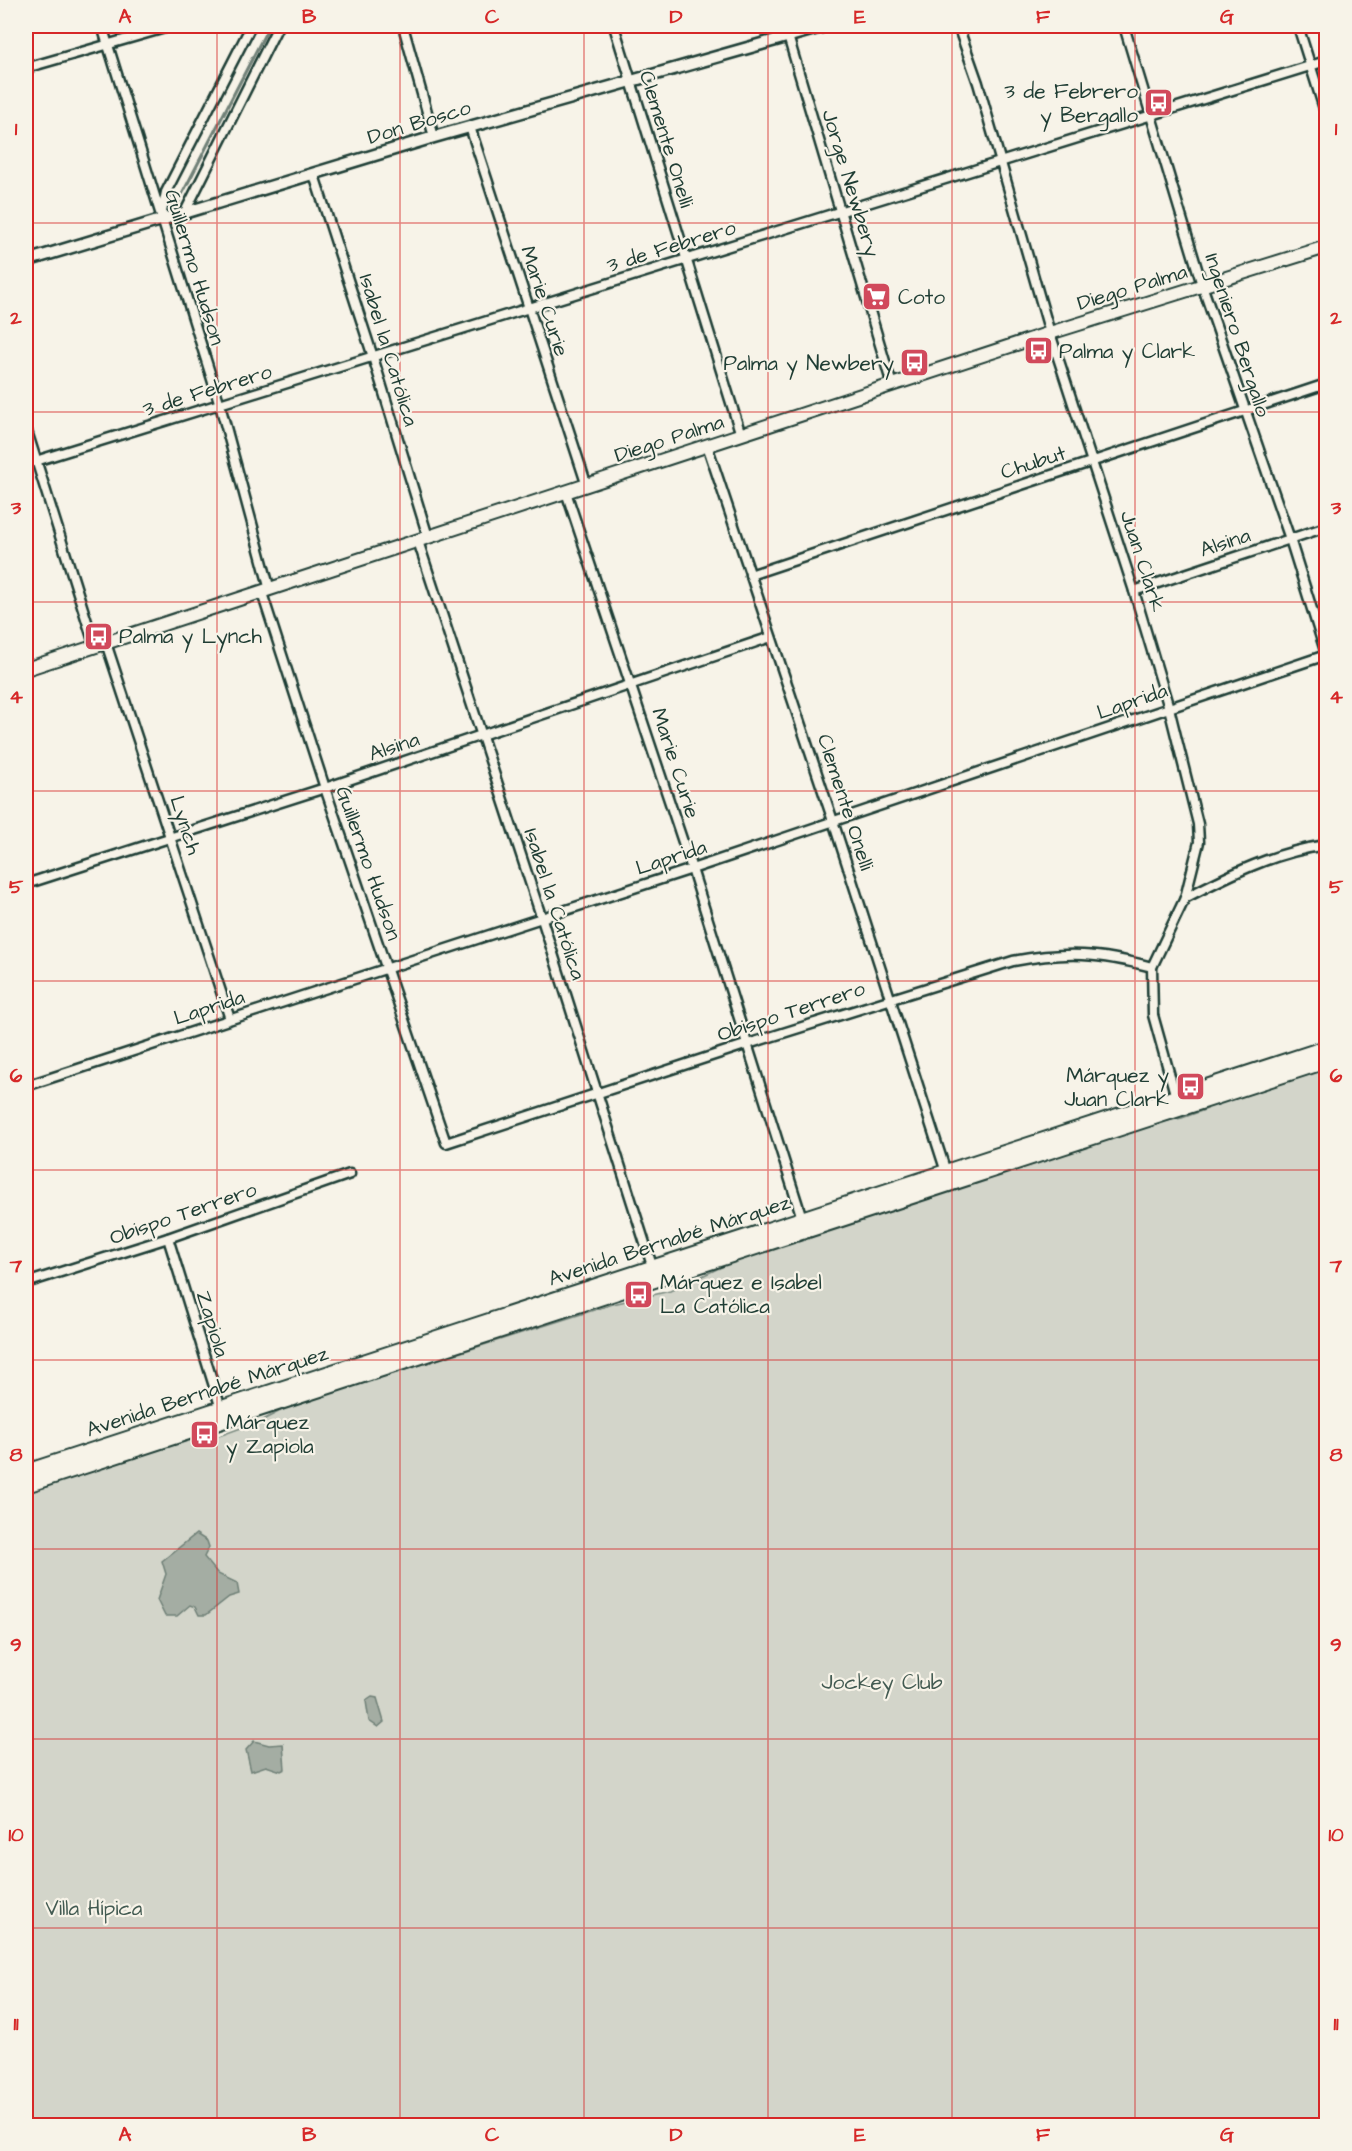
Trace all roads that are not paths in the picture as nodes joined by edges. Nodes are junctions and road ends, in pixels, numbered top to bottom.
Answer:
1 (102, 26) edge
2 (172, 26) edge
3 (252, 26) edge
4 (278, 26) edge
5 (403, 26) edge
6 (614, 26) edge
7 (825, 26) edge
8 (958, 26) edge
9 (1124, 26) edge
10 (1298, 26) edge
11 (786, 31) edge
12 (108, 45) junction
13 (1326, 61) edge
14 (1312, 66) junction
15 (26, 68) edge
16 (630, 81) junction
17 (1326, 115) edge
18 (1150, 116) junction
19 (470, 127) junction
20 (434, 137) junction
21 (1000, 162) junction
22 (314, 175) junction
23 (185, 212) junction
24 (841, 212) junction
25 (161, 218) junction
26 (1326, 247) edge
27 (686, 260) junction
28 (26, 261) edge
29 (1202, 285) junction
30 (529, 309) junction
31 (1050, 333) junction
32 (374, 357) junction
33 (1326, 384) edge
34 (892, 385) junction
35 (219, 405) junction
36 (1244, 411) junction
37 (26, 428) edge
38 (741, 435) junction
39 (707, 445) junction
40 (37, 461) junction
41 (1092, 461) junction
42 (26, 464) edge
43 (587, 486) junction
44 (566, 492) junction
45 (1326, 527) edge
46 (423, 539) junction
47 (1290, 539) junction
48 (750, 574) junction
49 (266, 591) junction
50 (1134, 591) junction
51 (771, 637) junction
52 (100, 645) junction
53 (1326, 655) edge
54 (26, 669) edge
55 (631, 686) junction
56 (1168, 708) junction
57 (482, 736) junction
58 (325, 788) junction
59 (833, 821) junction
60 (170, 836) junction
61 (1326, 845) edge
62 (692, 869) junction
63 (26, 884) edge
64 (1185, 898) junction
65 (542, 919) junction
66 (1152, 967) junction
67 (386, 969) junction
68 (891, 998) junction
69 (230, 1019) junction
70 (748, 1044) junction
71 (1326, 1048) edge
72 (1326, 1061) edge
73 (26, 1086) edge
74 (595, 1093) junction
75 (1178, 1103) junction
76 (446, 1143) joint
77 (946, 1172) junction
78 (350, 1174) dead end
79 (802, 1218) junction
80 (168, 1238) junction
81 (654, 1273) junction
82 (26, 1282) edge
83 (223, 1414) junction
84 (26, 1472) edge
85 (26, 1485) edge

1 - 12 street, Guillermo Hudson
2 - 12 street
3 - 25 street
4 - 23 street
5 - 20 street
6 - 16 street, Clemente Onelli
7 - 11 street, Don Bosco
8 - 21 street, Juan Clark
9 - 18 street, Ingeniero Bergallo
10 - 14 street
11 - 16 street, Don Bosco
11 - 24 street, Jorge Newbery
12 - 15 street
12 - 25 street, Guillermo Hudson
13 - 14 street, 3 de Febrero
14 - 17 street
14 - 18 street, 3 de Febrero
16 - 19 street, Don Bosco
16 - 27 street, Clemente Onelli
18 - 21 street, 3 de Febrero
18 - 29 street, Ingeniero Bergallo
19 - 20 street, Don Bosco
19 - 30 street, Marie Curie
20 - 22 street, Don Bosco
21 - 24 street, 3 de Febrero
21 - 31 street, Juan Clark
22 - 23 street, Don Bosco
22 - 32 street, Isabel la Católica
23 - 25 street, Don Bosco
24 - 27 street, 3 de Febrero
24 - 34 street, Jorge Newbery
25 - 28 street, Don Bosco
25 - 35 street, Guillermo Hudson
26 - 29 main road, Diego Palma
27 - 30 street, 3 de Febrero
27 - 38 street, Clemente Onelli
29 - 31 main road, Diego Palma
29 - 36 street, Ingeniero Bergallo
30 - 32 street, 3 de Febrero
30 - 43 street, Marie Curie
31 - 34 main road, Diego Palma
31 - 41 street, Juan Clark
32 - 35 street, 3 de Febrero
32 - 46 street, Isabel la Católica
33 - 36 street, Chubut
34 - 38 main road, Diego Palma
35 - 40 street, 3 de Febrero
35 - 49 street, Guillermo Hudson
36 - 41 street, Chubut
36 - 47 street, Ingeniero Bergallo
37 - 40 street, Lynch
38 - 39 main road, Diego Palma
39 - 43 main road, Diego Palma
39 - 48 street, Clemente Onelli
40 - 42 street, 3 de Febrero
40 - 52 street, Lynch
41 - 48 street, Chubut
41 - 50 street, Juan Clark
43 - 44 main road, Diego Palma
44 - 46 main road, Diego Palma
44 - 55 street, Marie Curie
45 - 47 street, Alsina
46 - 49 main road, Diego Palma
46 - 57 street, Isabel la Católica
47 - 50 street, Alsina
47 - 53 street, Ingeniero Bergallo
48 - 51 street, Clemente Onelli
49 - 52 main road, Diego Palma
49 - 58 street, Guillermo Hudson
50 - 56 street, Juan Clark
51 - 55 street, Alsina
51 - 59 street, Clemente Onelli
52 - 54 main road, Diego Palma
52 - 60 street, Lynch
53 - 56 street, Laprida
55 - 57 street, Alsina
55 - 62 street, Marie Curie
56 - 59 street, Laprida
56 - 64 street, Juan Clark
57 - 58 street, Alsina
57 - 65 street, Isabel la Católica
58 - 60 street, Alsina
58 - 67 street, Guillermo Hudson
59 - 62 street, Laprida
59 - 68 street, Clemente Onelli
60 - 63 street, Alsina
60 - 69 street, Lynch
61 - 64 street
62 - 65 street, Laprida
62 - 70 street, Marie Curie
64 - 66 street, Juan Clark
65 - 67 street, Laprida
65 - 74 street, Isabel la Católica
66 - 68 street, Obispo Terrero
66 - 75 street, Juan Clark
67 - 69 street, Laprida
67 - 76 street, Guillermo Hudson
68 - 70 street, Obispo Terrero
68 - 77 street, Clemente Onelli
69 - 73 street, Laprida
70 - 74 street, Obispo Terrero
70 - 79 street, Marie Curie
71 - 75 main road, Avenida Bernabé Márquez
72 - 75 main road, Avenida Bernabé Márquez
74 - 76 street, Obispo Terrero
74 - 81 street, Isabel la Católica
75 - 77 main road, Avenida Bernabé Márquez
75 - 81 main road, Avenida Bernabé Márquez
77 - 79 main road, Avenida Bernabé Márquez
78 - 80 street, Obispo Terrero
79 - 81 main road, Avenida Bernabé Márquez
80 - 82 street, Obispo Terrero
80 - 83 street, Zapiola
81 - 83 main road, Avenida Bernabé Márquez
83 - 84 main road, Avenida Bernabé Márquez
83 - 85 main road, Avenida Bernabé Márquez

